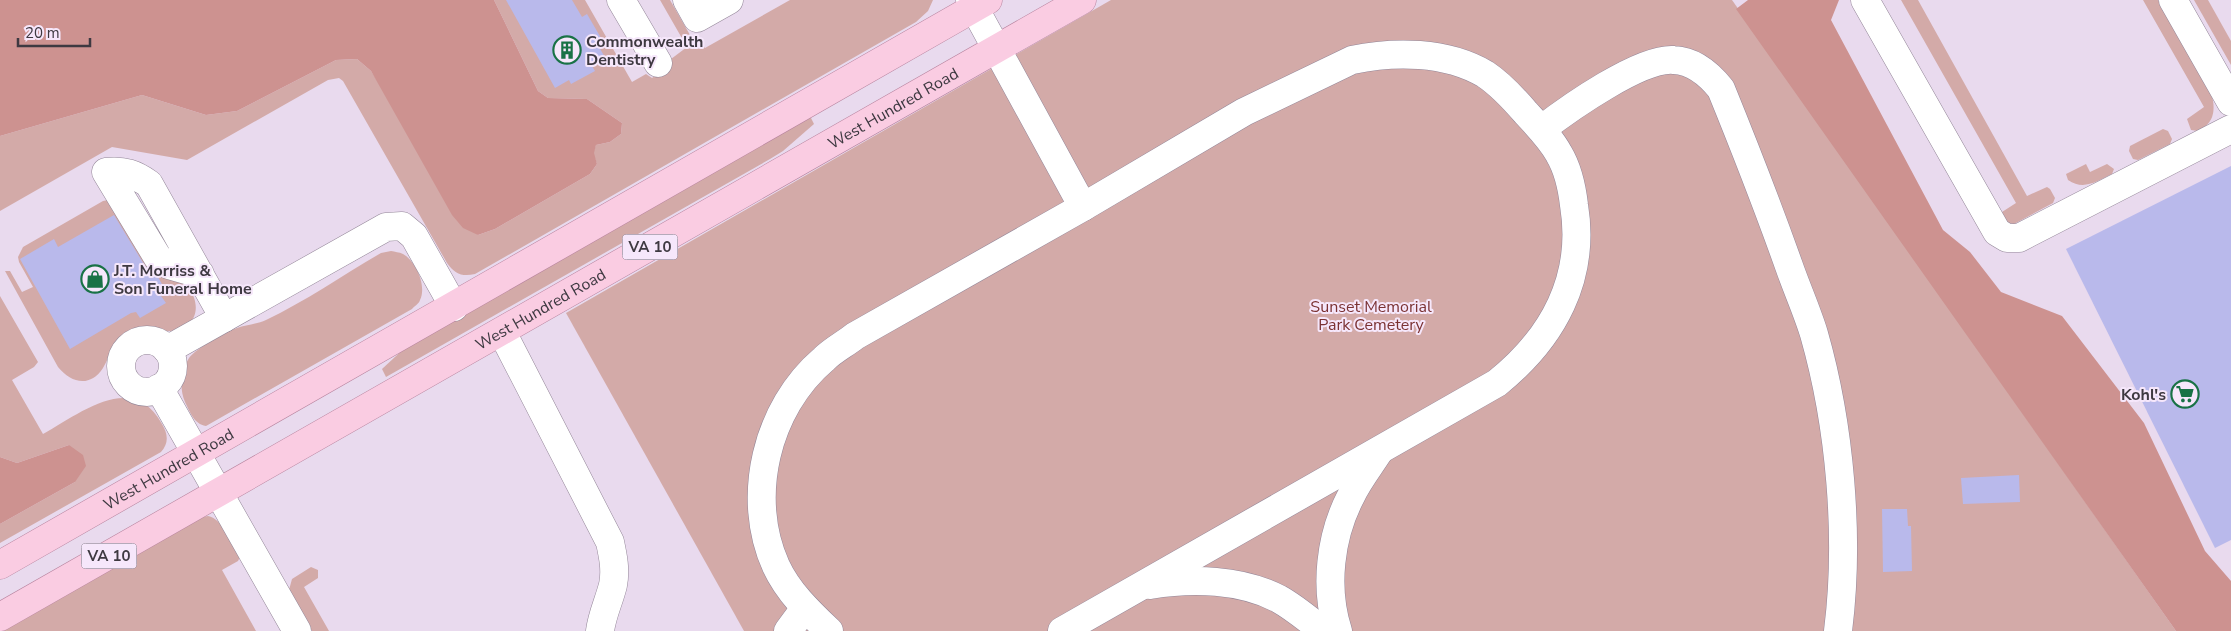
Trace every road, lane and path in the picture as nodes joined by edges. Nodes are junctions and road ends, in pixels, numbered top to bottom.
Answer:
1 (621, 0) edge
2 (687, 0) edge
3 (729, 0) edge
4 (1082, 0) edge
5 (1865, 0) edge
6 (2173, 0) edge
7 (978, 2) edge
8 (998, 48) junction
9 (658, 63) dead end
10 (2231, 102) edge
11 (1542, 129) junction
12 (2231, 130) edge
13 (1083, 207) junction
14 (200, 274) dead end
15 (454, 307) junction
16 (224, 318) junction
17 (502, 332) junction
18 (167, 350) junction
19 (159, 388) junction
20 (1380, 450) junction
21 (195, 453) junction
22 (218, 494) junction
23 (0, 565) edge
24 (1138, 587) junction
25 (805, 608) junction
26 (0, 617) edge
27 (296, 631) edge
28 (600, 631) edge
29 (788, 631) edge
30 (829, 631) edge
31 (1062, 631) edge
32 (1323, 631) edge
33 (1338, 631) edge
34 (1838, 631) edge

1 - 9 lane
2 - 3 lane
4 - 8 main road, West Hundred Road / VA 10
5 - 12 lane
6 - 10 lane
7 - 8 lane
7 - 15 main road, West Hundred Road / VA 10
8 - 13 lane
8 - 17 main road, West Hundred Road / VA 10
11 - 13 lane
11 - 20 lane
11 - 34 lane
13 - 25 lane
14 - 16 lane
15 - 16 lane
15 - 21 main road, West Hundred Road / VA 10
16 - 18 lane
17 - 22 main road, West Hundred Road / VA 10
17 - 28 lane
18 - 19 lane
18 - 19 lane
19 - 21 lane
20 - 24 lane
20 - 33 lane
21 - 22 lane
21 - 23 main road, West Hundred Road / VA 10
22 - 26 main road, West Hundred Road / VA 10
22 - 27 lane
24 - 31 lane
24 - 32 lane
25 - 29 lane
25 - 30 lane

